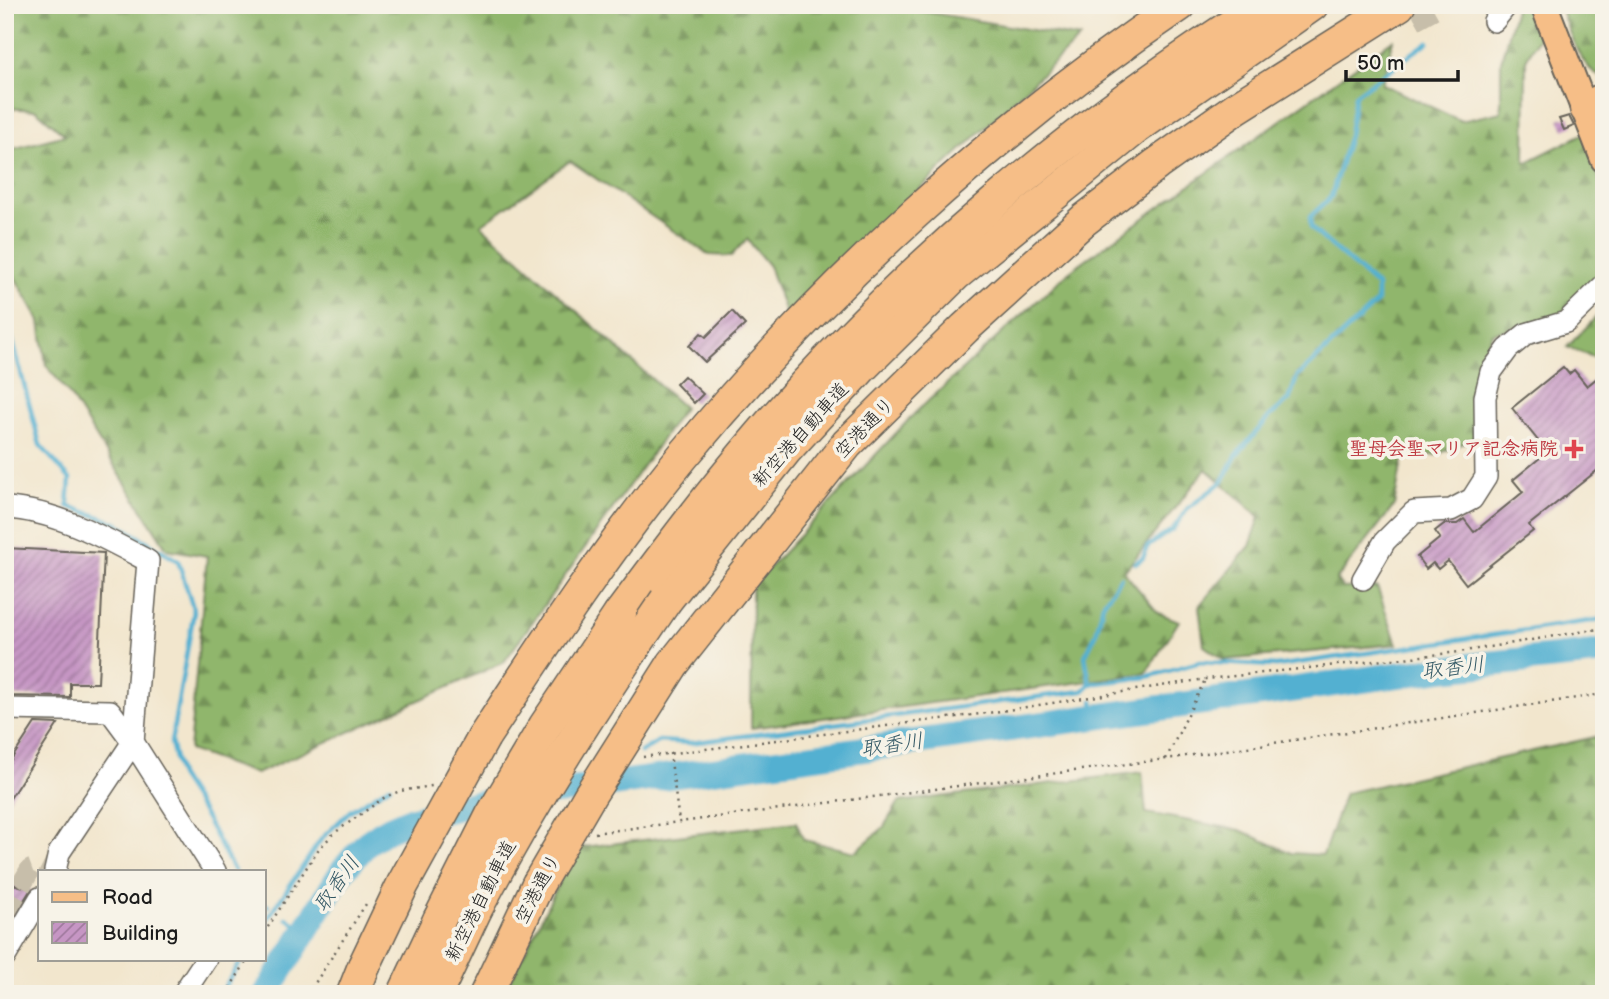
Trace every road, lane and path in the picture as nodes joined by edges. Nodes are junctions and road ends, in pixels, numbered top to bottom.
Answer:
1 (1264, 5) edge
2 (1312, 5) edge
3 (1399, 5) edge
4 (1544, 5) edge
5 (1164, 10) edge
6 (1595, 103) edge
7 (1604, 159) edge
8 (1604, 285) edge
9 (5, 508) edge
10 (1363, 579) dead end
11 (1604, 628) edge
12 (1206, 679) junction
13 (1604, 694) edge
14 (5, 709) edge
15 (133, 743) junction
16 (670, 755) junction
17 (643, 757) dead end
18 (1166, 759) junction
19 (440, 785) dead end
20 (55, 870) edge
21 (214, 870) edge
22 (38, 901) edge
23 (266, 930) edge
24 (5, 957) edge
25 (205, 960) edge
26 (247, 960) edge
27 (359, 980) edge
28 (183, 994) edge
29 (226, 994) edge
30 (404, 994) edge
31 (436, 994) edge
32 (486, 994) edge

1 - 30 highway, 新空港自動車道, bridge
2 - 31 highway, 新空港自動車道, bridge
3 - 32 highway, 空港通り, bridge
4 - 6 main road
5 - 27 highway, bridge
6 - 7 main road
8 - 10 lane
9 - 15 lane
11 - 12 path
12 - 16 path
12 - 18 path
13 - 18 path
14 - 15 lane
15 - 20 lane
15 - 21 lane
16 - 17 path
16 - 18 path
19 - 23 path
22 - 24 lane
25 - 28 lane
26 - 29 path

